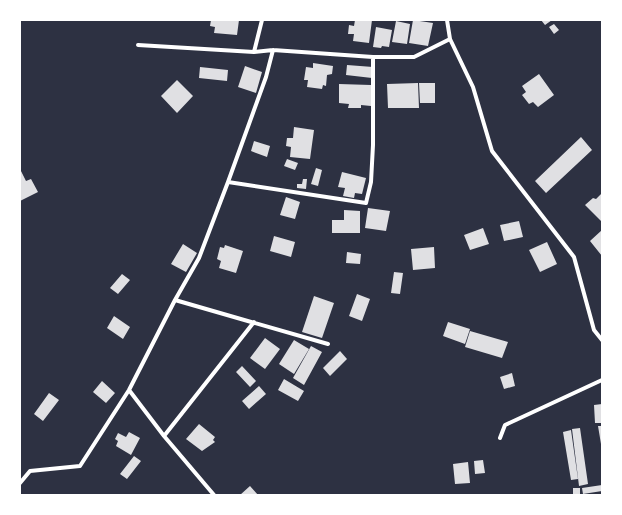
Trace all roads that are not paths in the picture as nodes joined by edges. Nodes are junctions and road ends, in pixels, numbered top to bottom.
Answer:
1 (262, 20) edge
2 (447, 20) edge
3 (450, 39) junction
4 (138, 45) dead end
5 (273, 50) junction
6 (254, 52) junction
7 (374, 57) junction
8 (228, 182) junction
9 (175, 300) junction
10 (254, 322) junction
11 (602, 340) edge
12 (328, 344) dead end
13 (602, 380) edge
14 (129, 390) junction
15 (164, 436) junction
16 (500, 438) dead end
17 (20, 483) edge
18 (214, 495) edge

1 - 6 street
2 - 3 street
3 - 7 street
3 - 11 street
4 - 6 street
5 - 6 street
5 - 7 street
5 - 8 street
7 - 8 street
8 - 9 street
9 - 10 street
9 - 14 street
10 - 12 street
10 - 15 street
13 - 16 street
14 - 15 street
14 - 17 street
15 - 18 street

